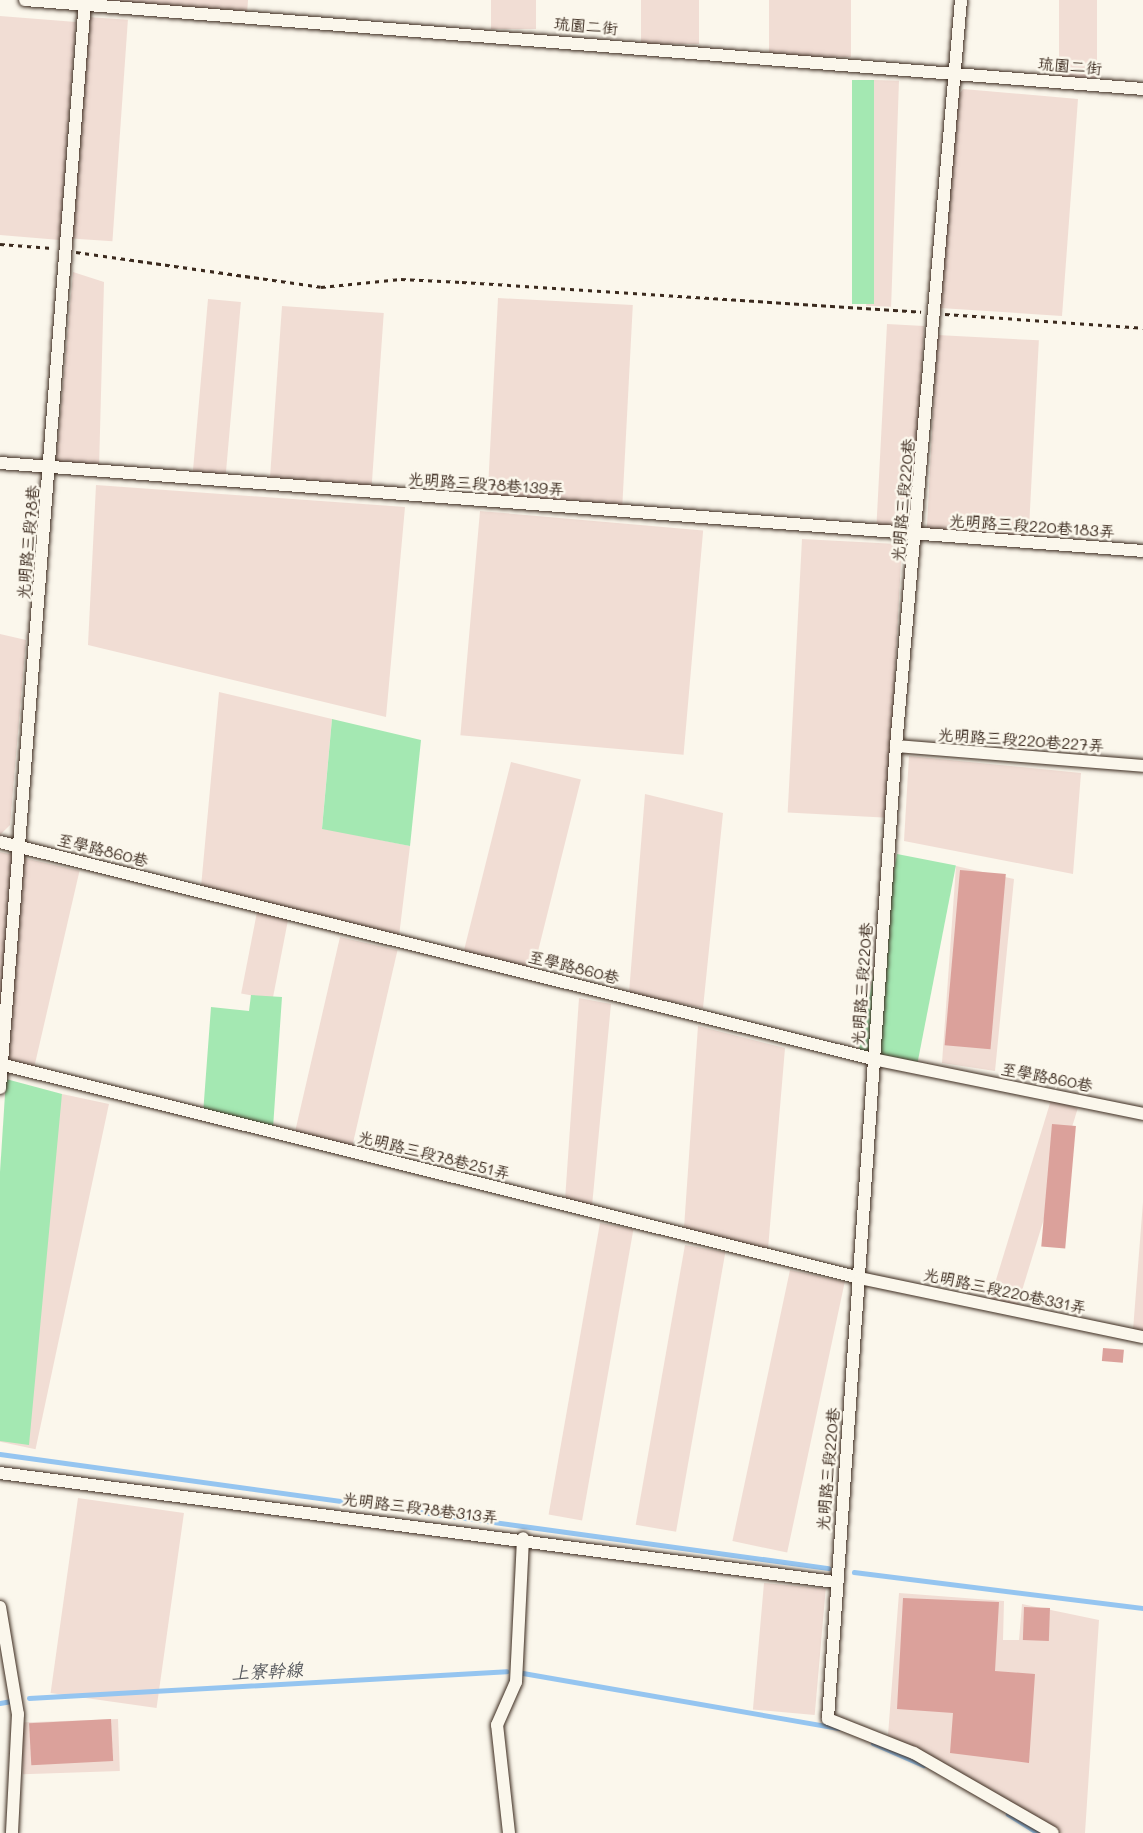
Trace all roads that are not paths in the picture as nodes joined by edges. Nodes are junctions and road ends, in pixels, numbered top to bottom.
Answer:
1 (25, 0) edge
2 (961, 0) edge
3 (85, 2) edge
4 (954, 72) junction
5 (1143, 89) edge
6 (0, 463) edge
7 (52, 468) junction
8 (917, 534) junction
9 (1143, 551) edge
10 (896, 746) junction
11 (1143, 766) edge
12 (0, 842) edge
13 (16, 846) junction
14 (873, 1059) junction
15 (1, 1065) edge
16 (0, 1088) edge
17 (1143, 1114) edge
18 (860, 1278) junction
19 (1143, 1337) edge
20 (0, 1473) edge
21 (523, 1538) junction
22 (835, 1582) junction
23 (0, 1607) edge
24 (12, 1833) edge
25 (509, 1833) edge
26 (1053, 1833) edge

1 - 3 street, 琉園二街
2 - 4 street, 光明路三段220巷
3 - 4 street, 琉園二街
3 - 7 street, 光明路三段78巷
4 - 5 street, 琉園二街
4 - 8 street, 光明路三段220巷
6 - 7 street, 光明路三段78巷139弄
7 - 8 street, 光明路三段78巷139弄
7 - 13 street, 光明路三段78巷
8 - 9 street, 光明路三段220巷183弄
8 - 10 street, 光明路三段220巷
10 - 11 street, 光明路三段220巷227弄
10 - 14 street, 光明路三段220巷
12 - 13 street, 至學路860巷
13 - 14 street, 至學路860巷
13 - 15 street, 光明路三段78巷
14 - 17 street, 至學路860巷
14 - 18 street, 光明路三段220巷
15 - 16 street, 光明路三段78巷
15 - 18 street, 光明路三段78巷251弄
18 - 19 street, 光明路三段220巷331弄
18 - 22 street, 光明路三段220巷
20 - 21 street, 光明路三段78巷313弄
21 - 22 street, 光明路三段78巷313弄
21 - 25 street
22 - 26 street, 光明路三段220巷
23 - 24 street

